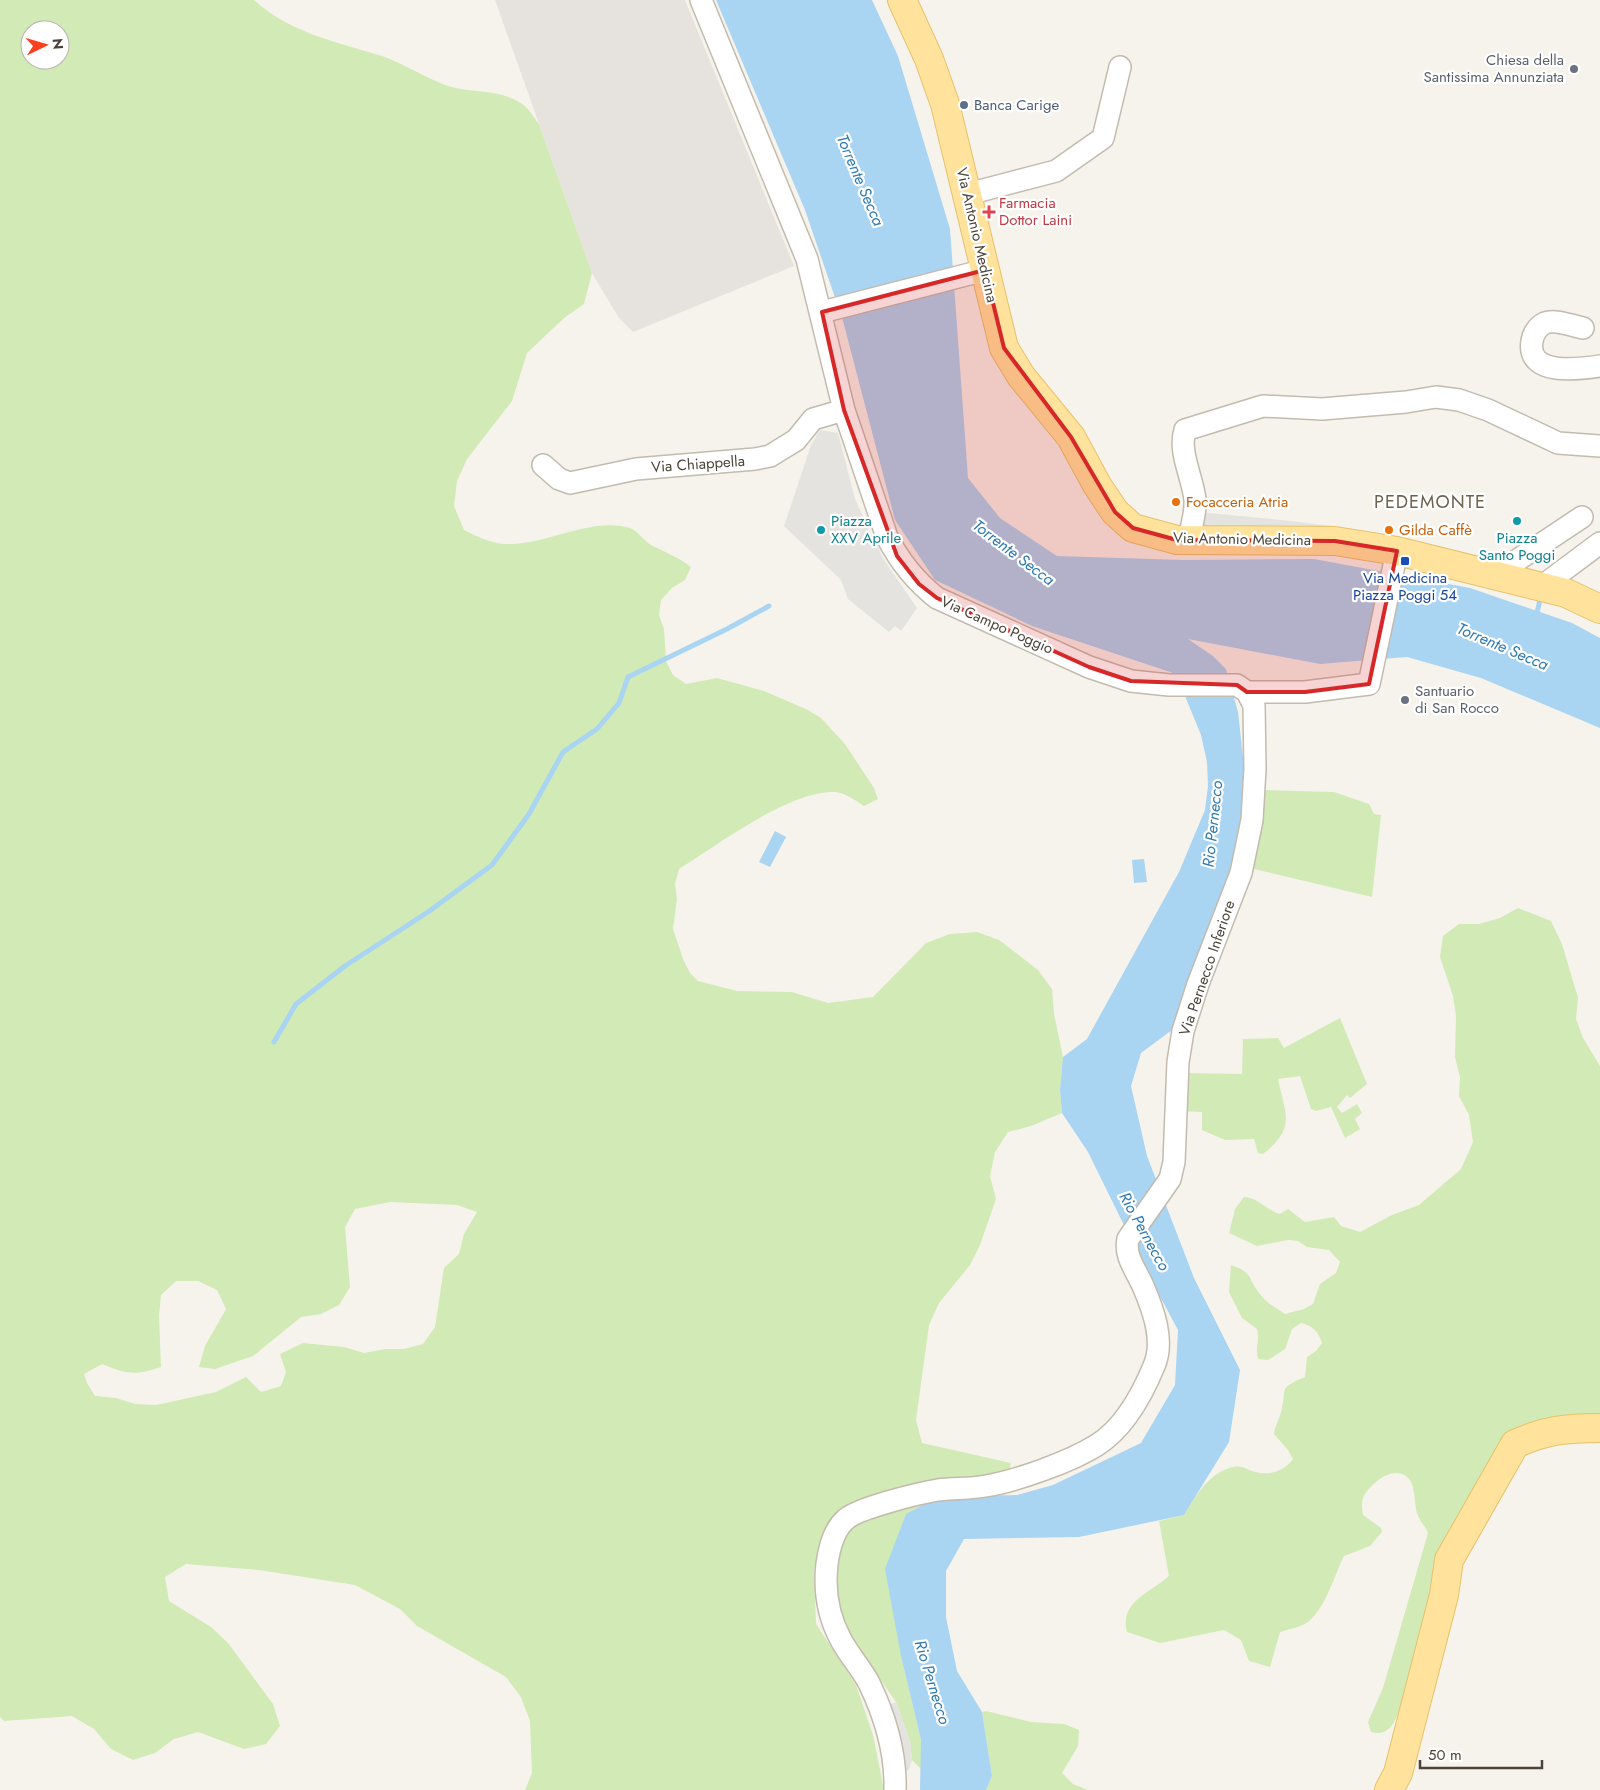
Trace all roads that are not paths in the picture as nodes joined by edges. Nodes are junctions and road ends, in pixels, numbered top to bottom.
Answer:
1 (700, 0) edge
2 (902, 0) edge
3 (1120, 66) dead end
4 (968, 194) junction
5 (975, 272) junction
6 (827, 311) junction
7 (1583, 328) dead end
8 (1600, 366) edge
9 (844, 410) junction
10 (1600, 446) edge
11 (543, 465) dead end
12 (1582, 516) dead end
13 (1189, 540) junction
14 (1600, 543) edge
15 (1396, 555) junction
16 (1500, 578) junction
17 (1540, 587) junction
18 (1600, 609) edge
19 (1242, 688) junction
20 (1600, 1428) edge
21 (895, 1790) edge
22 (1389, 1790) edge

1 - 6 street, Via Campo Poggio
2 - 4 main road, Via Antonio Medicina
3 - 4 street
4 - 5 main road, Via Antonio Medicina
5 - 6 street
5 - 13 main road, Via Antonio Medicina
6 - 9 street, Via Campo Poggio
7 - 8 street
9 - 11 street, Via Chiappella
9 - 19 street, Via Campo Poggio
10 - 13 street
12 - 16 street
13 - 15 main road, Via Antonio Medicina
14 - 17 street
15 - 16 main road, Via Antonio Medicina
15 - 19 street, Via Campo Poggio
16 - 17 main road, Via Antonio Medicina
17 - 18 main road, Via Antonio Medicina
19 - 21 street, Via Pernecco Inferiore
20 - 22 main road

